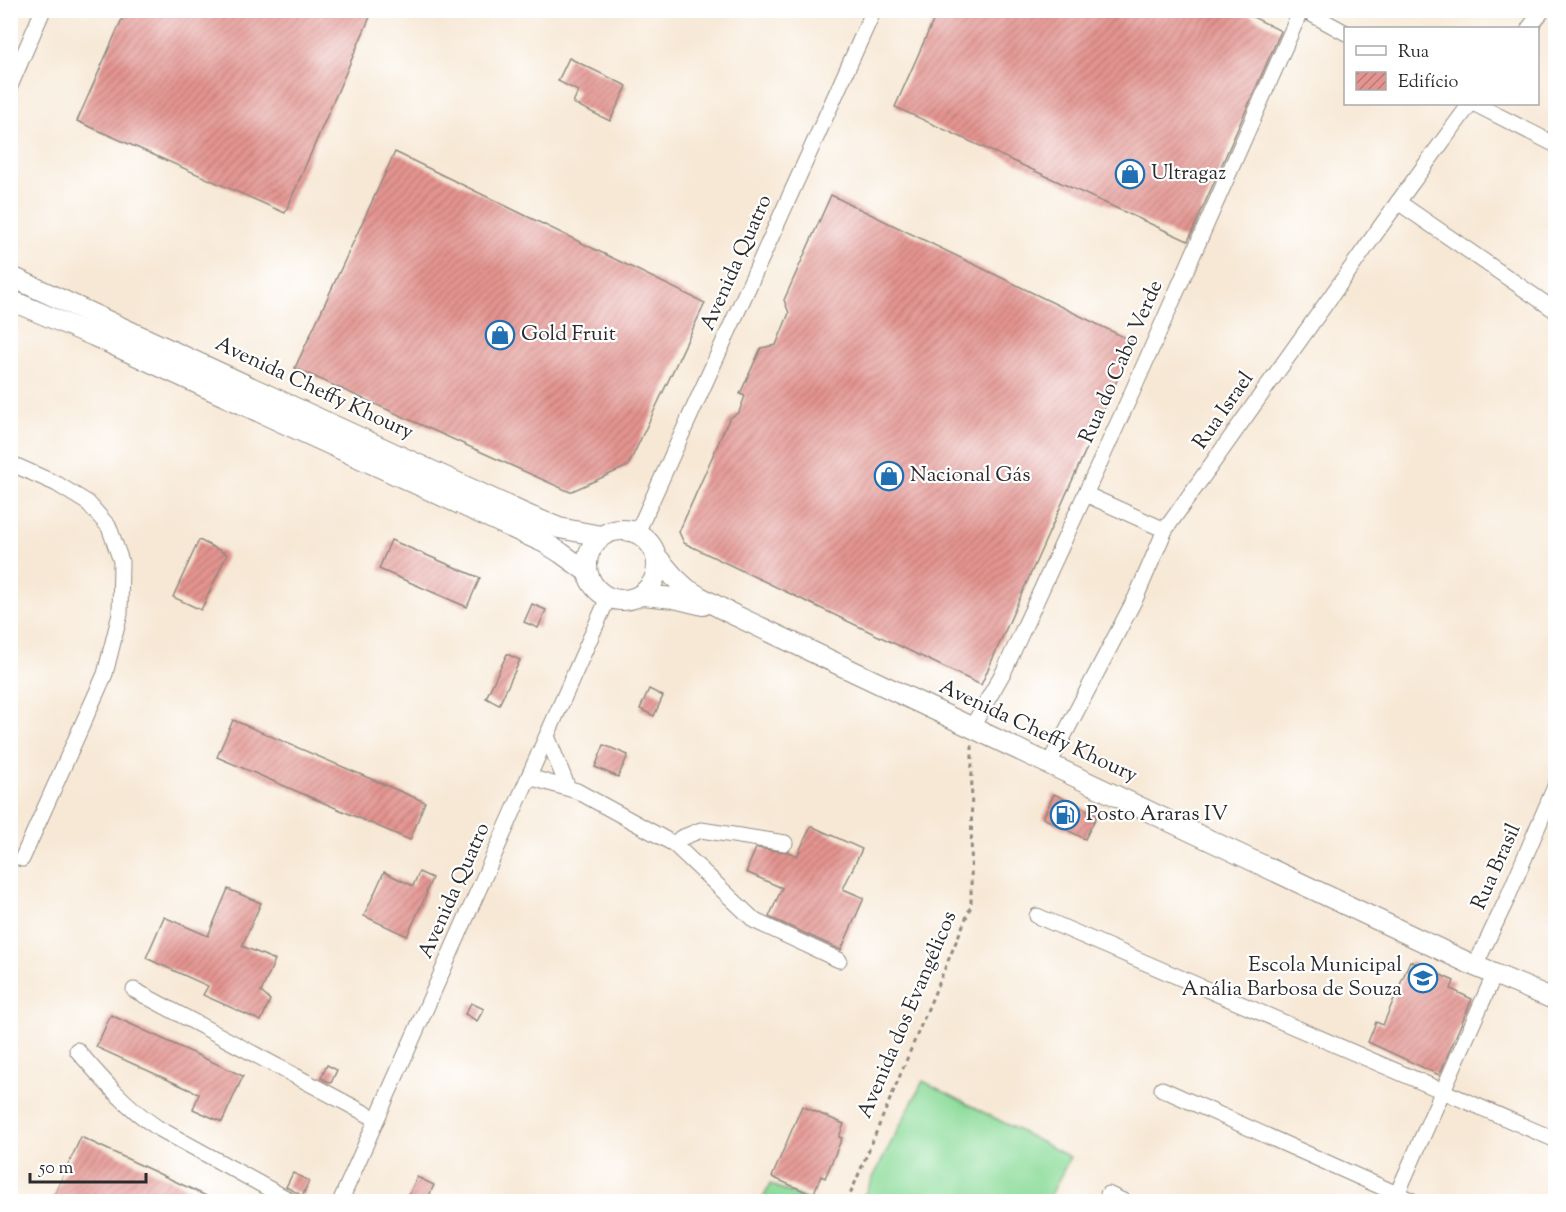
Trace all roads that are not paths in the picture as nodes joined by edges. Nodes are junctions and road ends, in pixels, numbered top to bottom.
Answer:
1 (43, 10) edge
2 (874, 10) edge
3 (1302, 10) edge
4 (1543, 10) edge
5 (1530, 27) edge
6 (1344, 32) edge
7 (10, 86) edge
8 (1471, 105) edge
9 (1474, 105) edge
10 (1556, 145) edge
11 (1398, 202) junction
12 (10, 276) edge
13 (10, 300) edge
14 (1556, 311) edge
15 (10, 463) edge
16 (1085, 494) junction
17 (1165, 530) junction
18 (638, 533) junction
19 (601, 536) junction
20 (656, 556) junction
21 (586, 572) junction
22 (642, 595) junction
23 (608, 598) junction
24 (728, 612) junction
25 (972, 727) junction
26 (547, 736) junction
27 (1049, 764) junction
28 (529, 777) junction
29 (1556, 784) edge
30 (568, 788) junction
31 (785, 843) dead end
32 (674, 844) junction
33 (22, 859) dead end
34 (1037, 916) dead end
35 (839, 960) dead end
36 (1475, 966) junction
37 (1495, 973) junction
38 (134, 990) dead end
39 (1556, 1000) edge
40 (77, 1050) dead end
41 (1162, 1089) dead end
42 (1443, 1091) junction
43 (376, 1119) junction
44 (1556, 1140) edge
45 (1108, 1194) dead end
46 (1396, 1198) edge
47 (293, 1202) edge
48 (339, 1202) edge
49 (1125, 1202) edge
50 (1415, 1202) edge

1 - 7 street
2 - 18 street, Avenida Quatro
3 - 6 street
3 - 16 street, Rua do Cabo Verde
4 - 5 street
8 - 11 street, Rua Israel
9 - 10 street
11 - 14 street
11 - 17 street, Rua Israel
12 - 19 main road, Avenida Cheffy Khoury
13 - 21 main road, Avenida Cheffy Khoury
15 - 33 street
16 - 17 street
16 - 25 street, Rua do Cabo Verde
17 - 27 street, Rua Israel
18 - 19 main road
18 - 20 main road
19 - 21 main road
20 - 22 main road
20 - 24 main road
21 - 23 main road
22 - 23 main road
22 - 24 main road
23 - 26 street, Avenida Quatro
24 - 25 main road, Avenida Cheffy Khoury
25 - 27 main road, Avenida Cheffy Khoury
26 - 28 street, Avenida Quatro
26 - 30 street
27 - 36 main road, Avenida Cheffy Khoury
28 - 30 street
28 - 43 street, Avenida Quatro
29 - 36 street, Rua Brasil
30 - 32 street
31 - 32 street
32 - 35 street
34 - 42 street
36 - 37 main road, Avenida Cheffy Khoury
37 - 39 main road, Avenida Cheffy Khoury
37 - 42 street
38 - 43 street
40 - 47 street
41 - 46 street
42 - 44 street
42 - 46 street
43 - 48 street, Avenida Quatro
45 - 49 street
46 - 50 street

